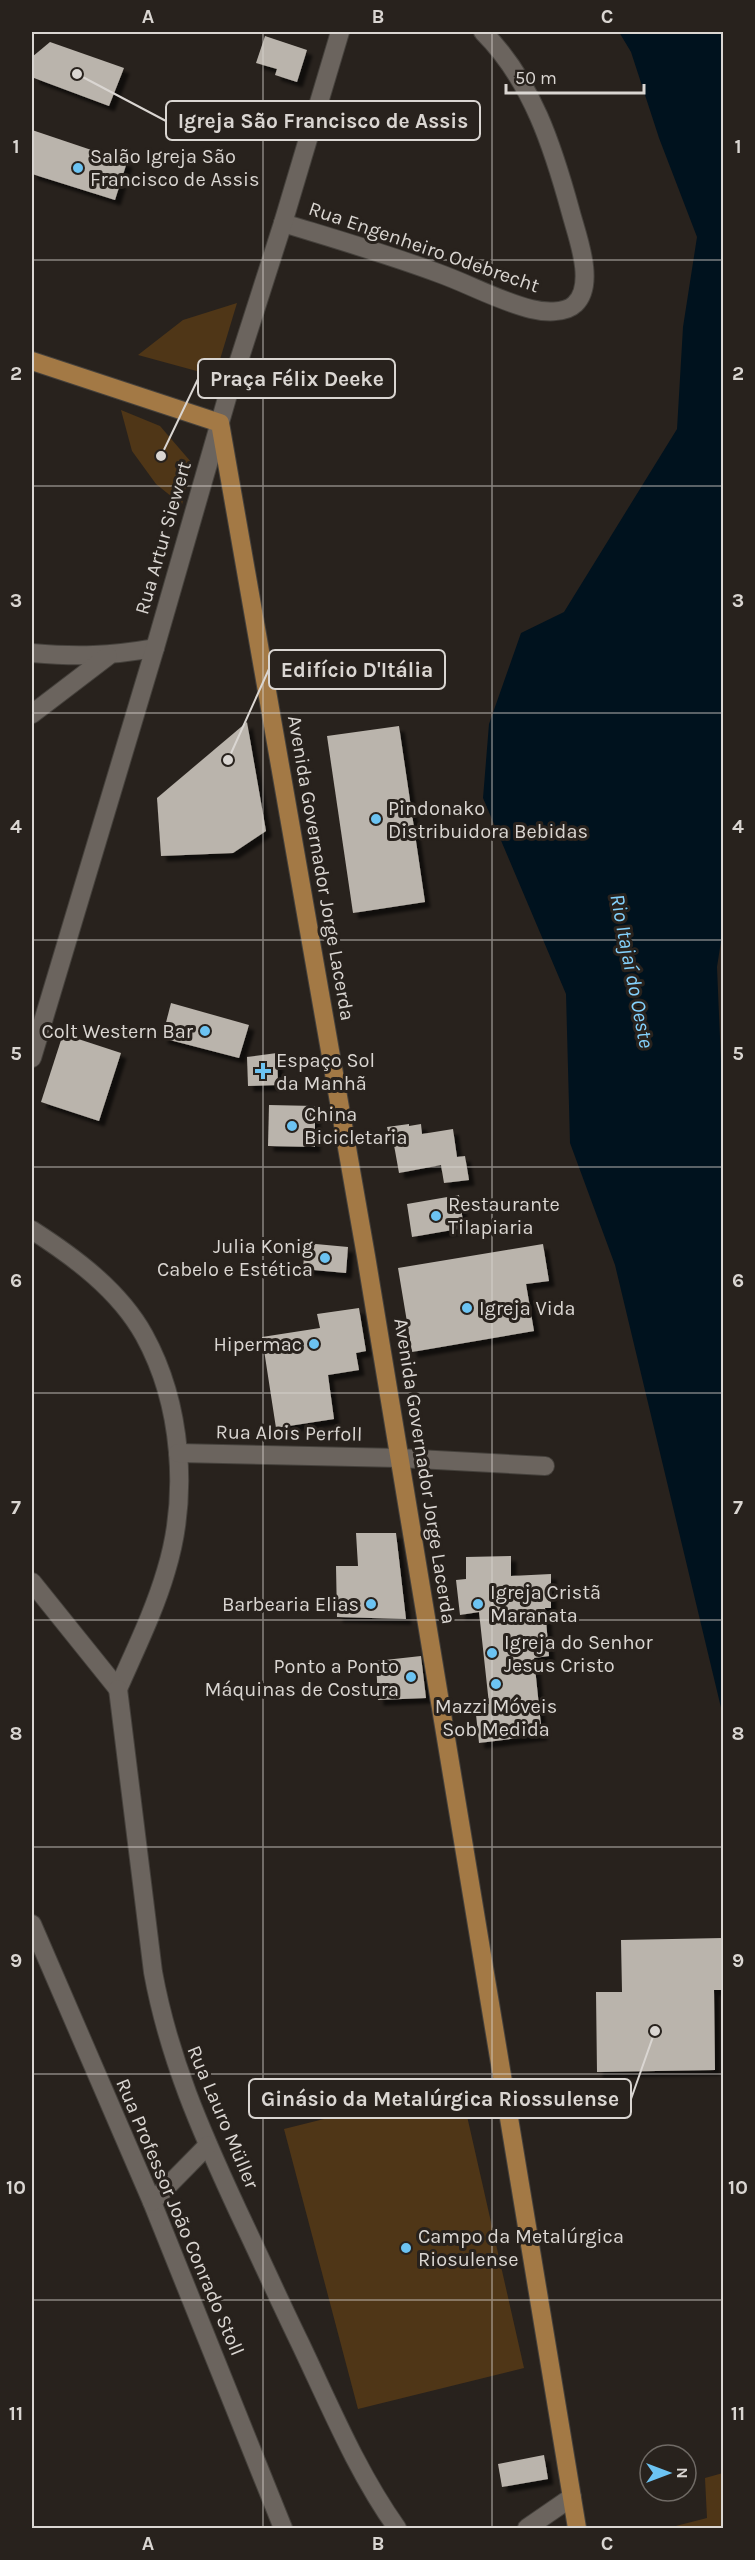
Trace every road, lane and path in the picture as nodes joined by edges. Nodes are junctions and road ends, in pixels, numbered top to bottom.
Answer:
1 (340, 32) edge
2 (483, 32) edge
3 (283, 223) junction
4 (32, 361) edge
5 (220, 423) junction
6 (155, 648) junction
7 (32, 653) edge
8 (108, 656) junction
9 (32, 714) edge
10 (32, 1058) edge
11 (32, 1230) edge
12 (178, 1453) junction
13 (399, 1458) junction
14 (545, 1466) dead end
15 (32, 1582) edge
16 (118, 1689) junction
17 (32, 1924) edge
18 (208, 2145) junction
19 (152, 2202) junction
20 (572, 2497) junction
21 (283, 2529) edge
22 (397, 2529) edge
23 (527, 2529) edge
24 (577, 2529) edge

1 - 3 street, Rua Artur Siewert
2 - 3 street, Rua Engenheiro Odebrecht
3 - 5 street, Rua Artur Siewert
4 - 5 main road
5 - 6 street, Rua Artur Siewert
5 - 13 main road, Avenida Governador Jorge Lacerda
6 - 8 street
6 - 10 street, Rua Artur Siewert
7 - 8 street
8 - 9 street
11 - 12 street
12 - 13 street, Rua Alois Perfoll
12 - 16 street
13 - 14 street, Rua Alois Perfoll
13 - 20 main road, Avenida Governador Jorge Lacerda
15 - 16 street
16 - 18 street, Rua Lauro Müller
17 - 19 street, Rua Professor João Conrado Stoll
18 - 19 street
18 - 22 street, Rua Lauro Müller
19 - 21 street, Rua Professor João Conrado Stoll
20 - 23 street
20 - 24 main road, Avenida Governador Jorge Lacerda

